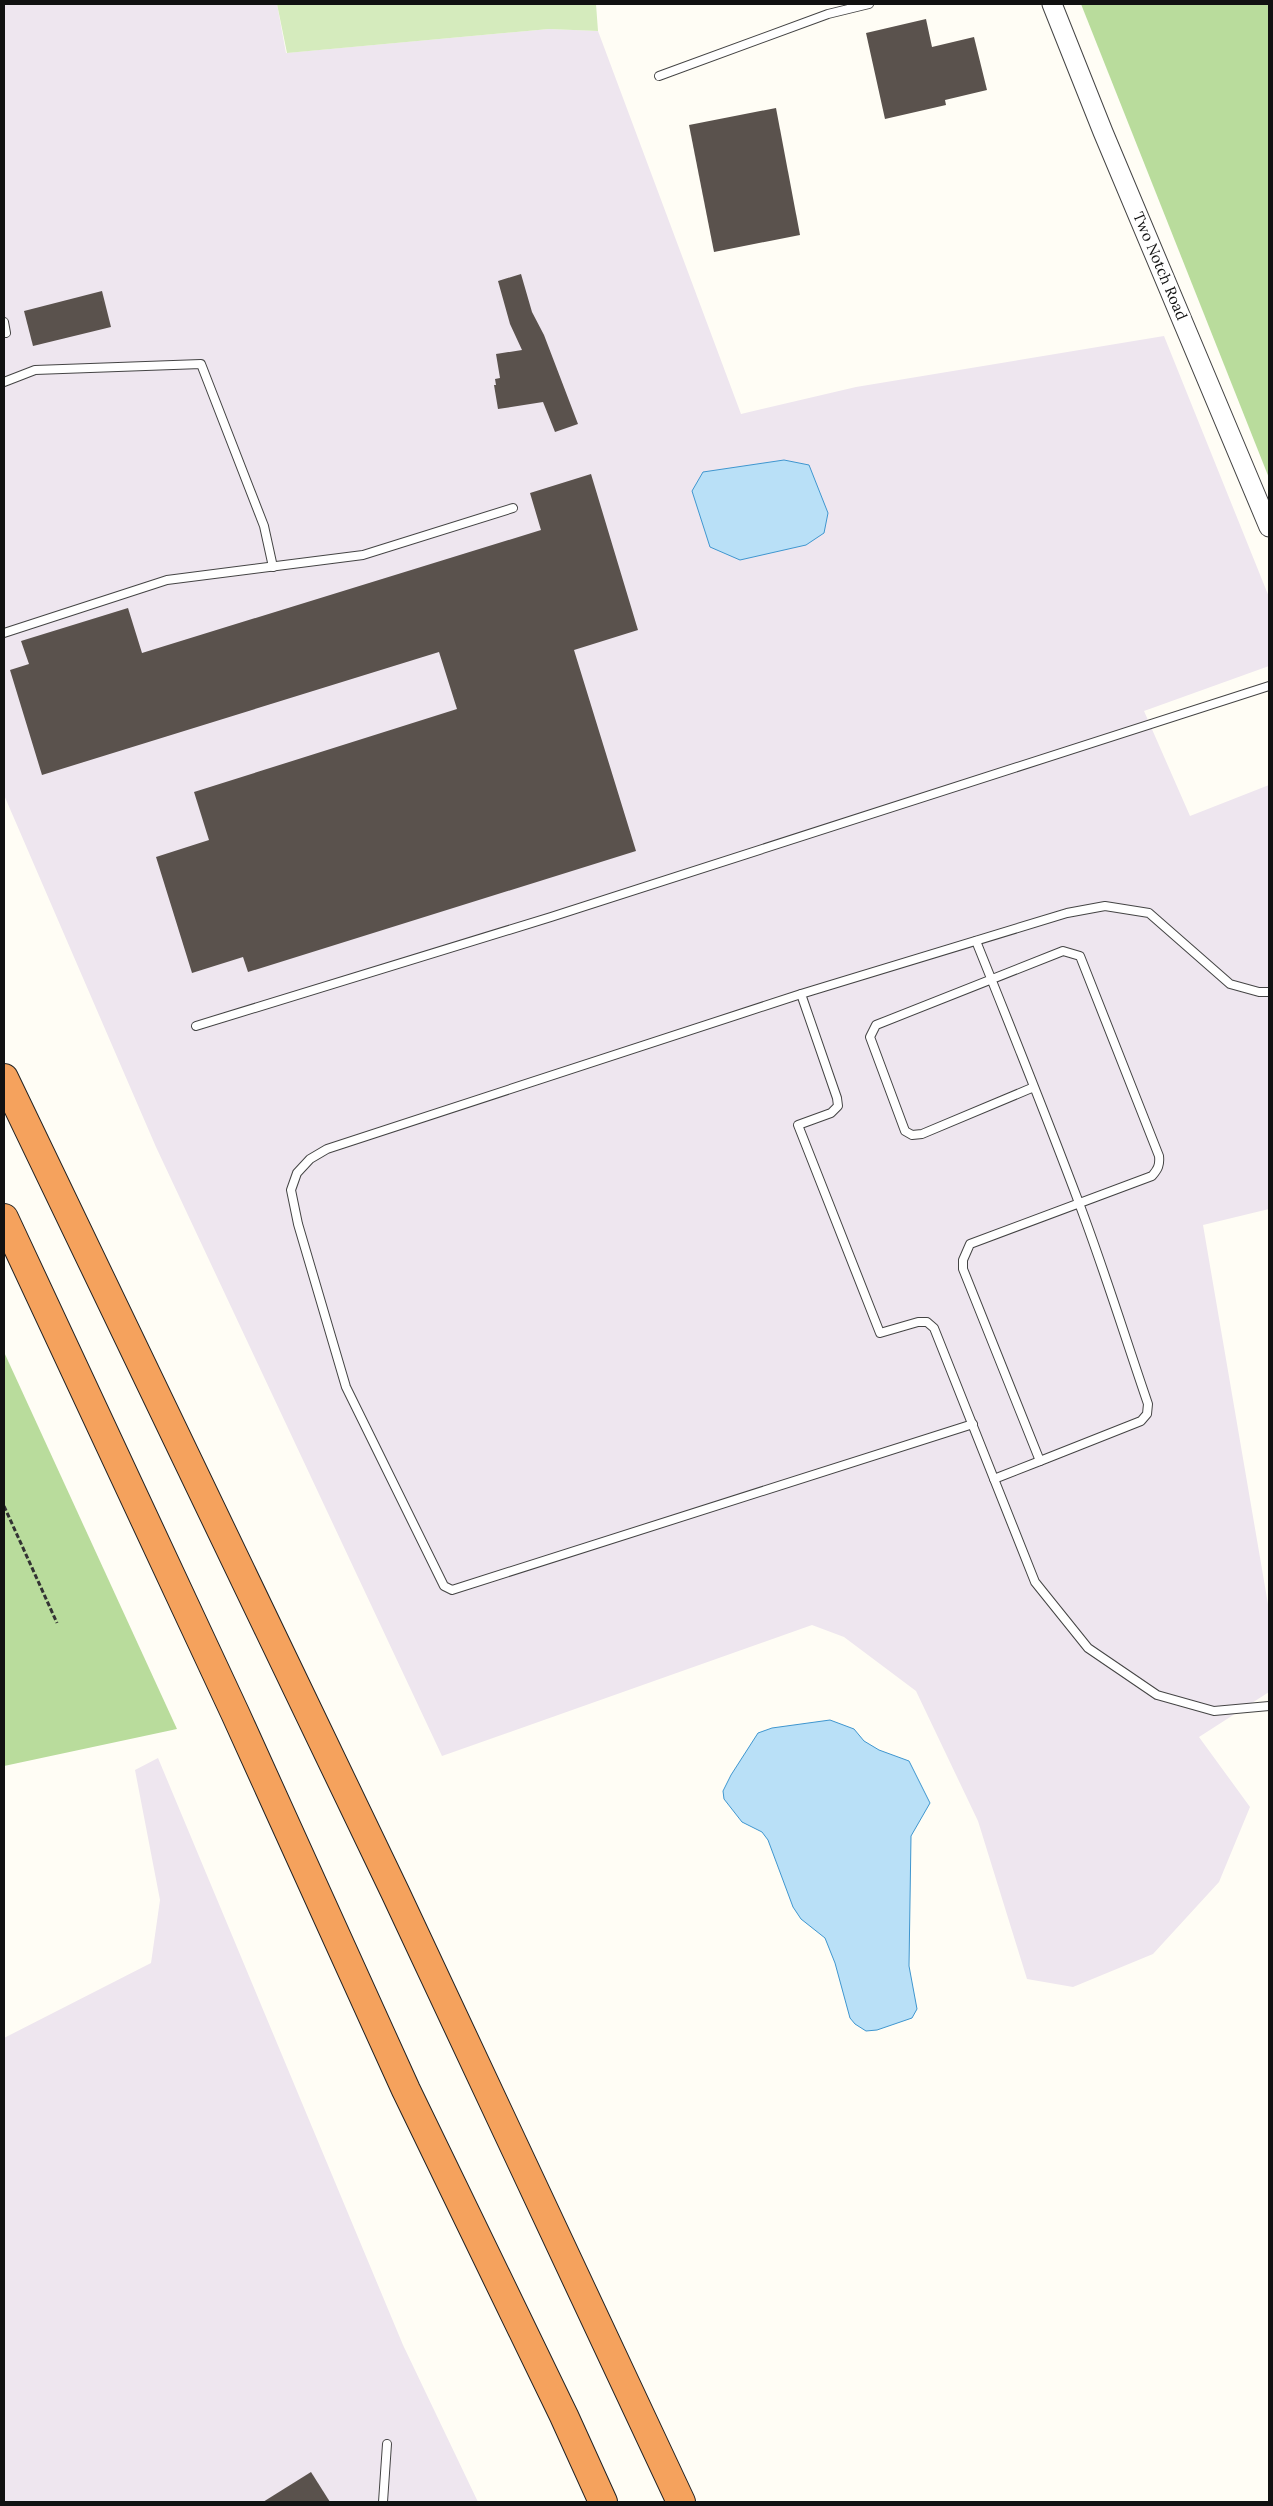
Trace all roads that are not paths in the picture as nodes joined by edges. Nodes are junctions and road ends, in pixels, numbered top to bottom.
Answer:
1 (869, 4) edge
2 (1052, 4) edge
3 (659, 76) dead end
4 (4, 322) edge
5 (6, 333) dead end
6 (4, 382) edge
7 (513, 508) dead end
8 (1269, 527) edge
9 (273, 567) junction
10 (4, 633) edge
11 (1269, 686) edge
12 (976, 941) junction
13 (991, 980) junction
14 (1269, 992) edge
15 (801, 994) junction
16 (196, 1026) dead end
17 (4, 1078) edge
18 (1034, 1087) junction
19 (1079, 1203) junction
20 (4, 1218) edge
21 (972, 1424) junction
22 (1040, 1461) junction
23 (994, 1479) junction
24 (1269, 1706) edge
25 (387, 2444) dead end
26 (383, 2502) edge
27 (603, 2502) edge
28 (681, 2502) edge

1 - 3 lane
2 - 8 street, Two Notch Road
4 - 5 lane
6 - 9 lane
7 - 9 lane
9 - 10 lane
11 - 16 lane
12 - 13 lane
12 - 14 lane
12 - 15 lane
13 - 18 lane
13 - 18 lane
13 - 19 lane
15 - 21 lane
15 - 21 lane
17 - 28 highway
18 - 19 lane
19 - 22 lane
19 - 22 lane
20 - 27 highway
21 - 23 lane
22 - 23 lane
23 - 24 lane
25 - 26 lane

